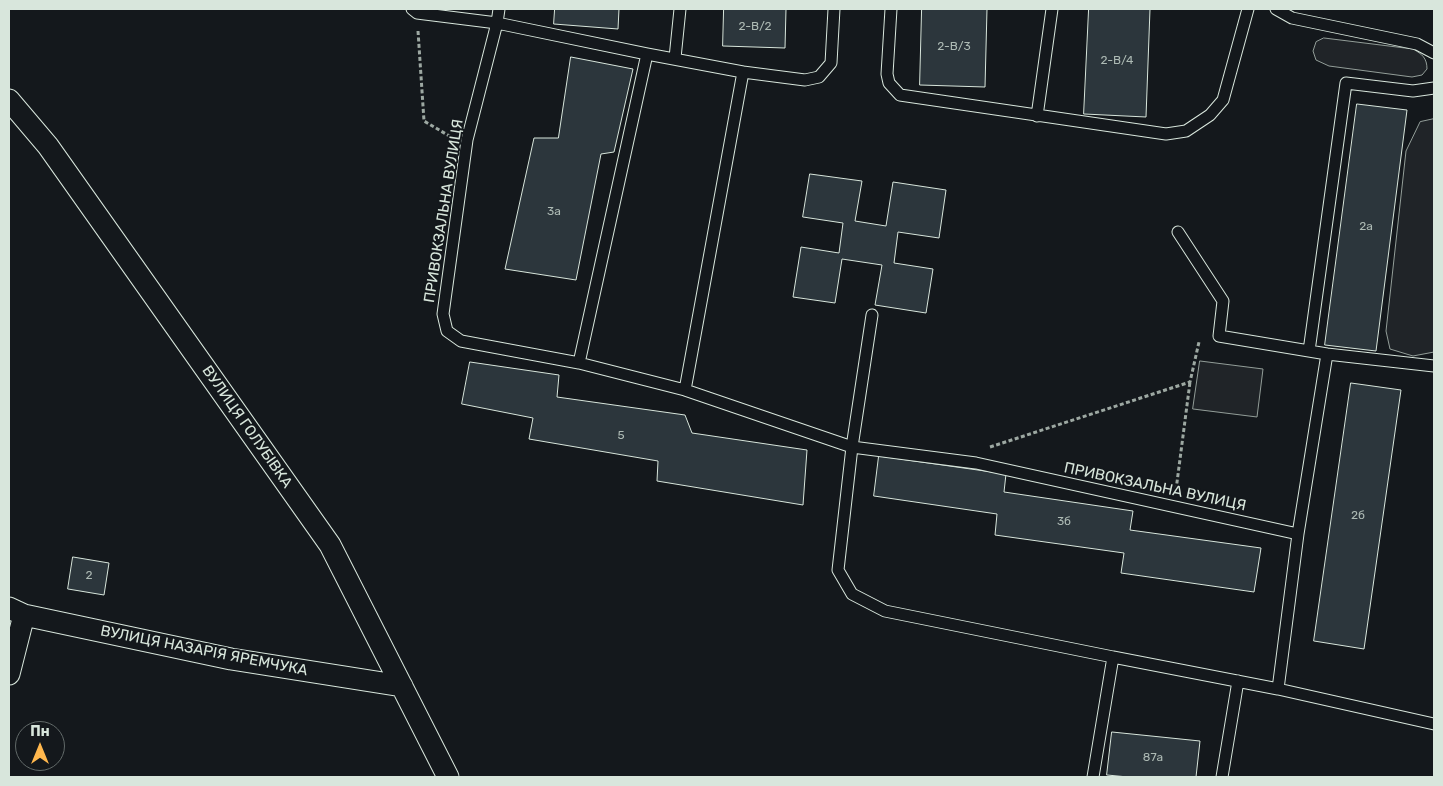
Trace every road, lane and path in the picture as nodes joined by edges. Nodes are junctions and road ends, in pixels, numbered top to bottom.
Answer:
1 (499, 9) edge
2 (680, 9) edge
3 (834, 9) edge
4 (892, 9) edge
5 (1052, 9) edge
6 (1248, 9) edge
7 (1276, 9) edge
8 (414, 11) edge
9 (497, 23) junction
10 (1434, 53) edge
11 (647, 54) junction
12 (674, 58) junction
13 (744, 72) junction
14 (1434, 88) edge
15 (9, 100) edge
16 (1037, 116) junction
17 (467, 140) junction
18 (1178, 232) dead end
19 (872, 315) dead end
20 (1199, 342) dead end
21 (1309, 351) junction
22 (1327, 354) junction
23 (579, 363) junction
24 (1434, 366) edge
25 (1190, 382) junction
26 (685, 390) junction
27 (852, 447) junction
28 (987, 448) dead end
29 (1174, 507) junction
30 (1298, 534) junction
31 (16, 611) edge
32 (1113, 657) junction
33 (9, 674) edge
34 (1238, 681) junction
35 (402, 686) junction
36 (1278, 689) junction
37 (1434, 724) edge
38 (448, 777) edge
39 (1093, 777) edge
40 (1222, 777) edge

1 - 9 lane, ПРИВОКЗАЛЬНА ВУЛИЦЯ
2 - 12 lane
3 - 13 lane
4 - 16 lane
5 - 16 lane
6 - 16 lane
7 - 10 lane
8 - 9 lane
8 - 17 path
9 - 11 lane
9 - 17 lane, ПРИВОКЗАЛЬНА ВУЛИЦЯ
11 - 12 lane
11 - 23 lane
12 - 13 lane
13 - 26 lane
14 - 21 lane
15 - 35 street, ВУЛИЦЯ ГОЛУБІВКА
17 - 23 lane, ПРИВОКЗАЛЬНА ВУЛИЦЯ
18 - 21 lane
19 - 27 lane
20 - 25 path
21 - 22 lane
22 - 24 lane
22 - 30 lane
23 - 26 lane, ПРИВОКЗАЛЬНА ВУЛИЦЯ
25 - 28 path
25 - 29 path
26 - 27 lane, ПРИВОКЗАЛЬНА ВУЛИЦЯ
27 - 29 lane, ПРИВОКЗАЛЬНА ВУЛИЦЯ
27 - 32 lane
29 - 30 lane, ПРИВОКЗАЛЬНА ВУЛИЦЯ
30 - 36 lane
31 - 33 street
31 - 35 street, ВУЛИЦЯ НАЗАРІЯ ЯРЕМЧУКА
32 - 34 lane
32 - 39 lane
34 - 36 lane
34 - 40 lane
35 - 38 street, ВУЛИЦЯ ГОЛУБІВКА
36 - 37 lane

